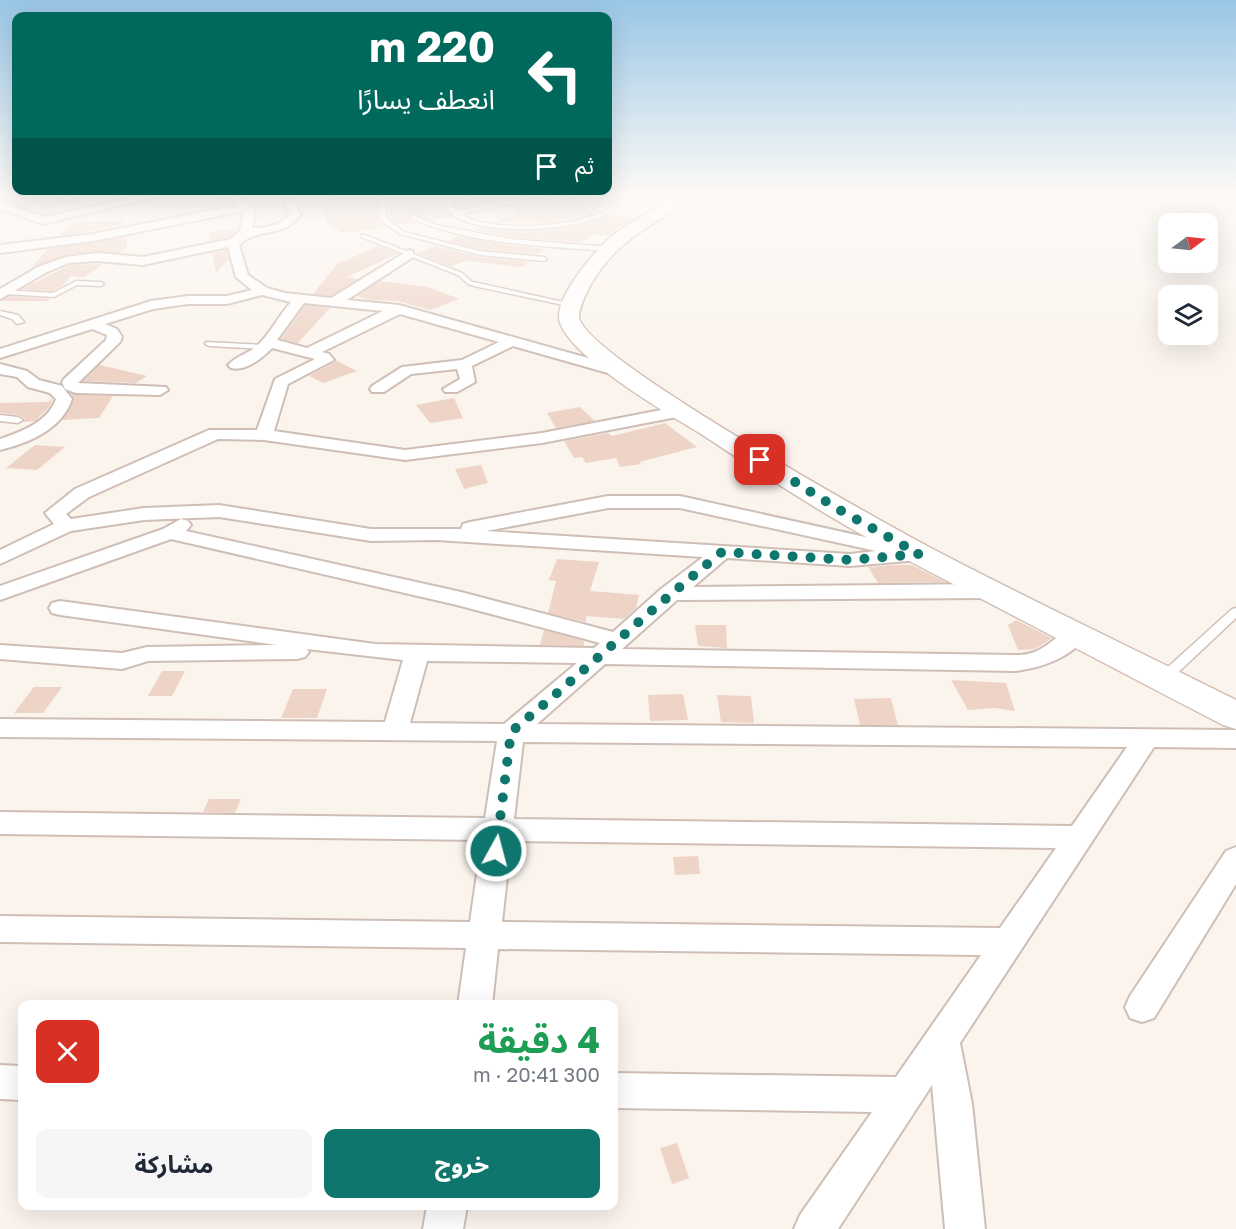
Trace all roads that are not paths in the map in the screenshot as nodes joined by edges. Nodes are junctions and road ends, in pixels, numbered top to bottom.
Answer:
1 (180, 251) edge
2 (241, 251) edge
3 (402, 251) edge
4 (473, 251) edge
5 (608, 251) edge
6 (408, 254) junction
7 (544, 259) dead end
8 (101, 284) dead end
9 (262, 291) junction
10 (2, 294) edge
11 (298, 300) junction
12 (334, 302) junction
13 (573, 305) junction
14 (399, 309) junction
15 (0, 313) edge
16 (20, 322) dead end
17 (92, 324) junction
18 (512, 341) junction
19 (209, 344) dead end
20 (268, 345) junction
21 (310, 352) junction
22 (0, 354) edge
23 (465, 364) junction
24 (236, 365) dead end
25 (0, 369) edge
26 (622, 372) junction
27 (378, 389) dead end
28 (451, 389) dead end
29 (160, 390) dead end
30 (681, 411) junction
31 (0, 418) edge
32 (18, 420) dead end
33 (264, 435) junction
34 (0, 445) edge
35 (200, 512) junction
36 (66, 526) junction
37 (170, 532) junction
38 (437, 534) junction
39 (722, 552) junction
40 (919, 554) junction
41 (0, 558) edge
42 (989, 591) junction
43 (0, 593) edge
44 (669, 594) junction
45 (60, 608) dead end
46 (1236, 612) edge
47 (1075, 635) junction
48 (617, 640) junction
49 (375, 651) junction
50 (0, 652) edge
51 (417, 653) junction
52 (601, 657) junction
53 (1163, 679) junction
54 (1236, 716) edge
55 (395, 731) junction
56 (3, 732) edge
57 (511, 732) junction
58 (1147, 738) junction
59 (1236, 739) edge
60 (0, 823) edge
61 (499, 830) junction
62 (1079, 837) junction
63 (1236, 859) edge
64 (0, 930) edge
65 (485, 935) junction
66 (1009, 942) junction
67 (476, 1000) edge
68 (1142, 1007) dead end
69 (942, 1041) junction
70 (0, 1082) edge
71 (18, 1083) edge
72 (618, 1091) edge
73 (905, 1095) junction
74 (446, 1210) edge
75 (443, 1229) edge
76 (814, 1229) edge
77 (965, 1229) edge

1 - 10 street
2 - 9 street
3 - 6 lane
4 - 7 lane
5 - 13 main road
6 - 12 street
6 - 13 lane
8 - 10 lane
9 - 11 street
9 - 17 street
11 - 12 street
11 - 20 street
12 - 14 street
13 - 26 main road
14 - 18 street
14 - 21 street
15 - 16 lane
17 - 22 street
17 - 29 street
18 - 23 street
18 - 26 street
19 - 20 lane
20 - 21 street
20 - 24 street
21 - 33 street
23 - 27 street
23 - 28 street
25 - 34 street
26 - 30 main road
30 - 33 street
30 - 40 main road
31 - 32 lane
33 - 36 street
35 - 36 street
35 - 37 street
35 - 38 street
36 - 41 street
37 - 43 street
37 - 48 street
38 - 39 street
38 - 40 street
39 - 40 street
39 - 44 street
40 - 42 main road
42 - 44 street
42 - 47 main road
44 - 48 street
45 - 49 street
46 - 53 lane
47 - 52 street
47 - 53 main road
48 - 52 street
49 - 50 street
49 - 51 street
51 - 52 street
51 - 55 street
52 - 57 street
53 - 54 main road
55 - 56 street
55 - 57 street
57 - 58 street
57 - 61 street
58 - 59 street
58 - 62 street
60 - 61 street
61 - 62 street
61 - 65 street
62 - 66 street
63 - 68 street
64 - 65 street
65 - 66 street
65 - 67 street
66 - 69 street
69 - 73 street
69 - 77 street
70 - 71 street
72 - 73 street
73 - 76 street
74 - 75 street

